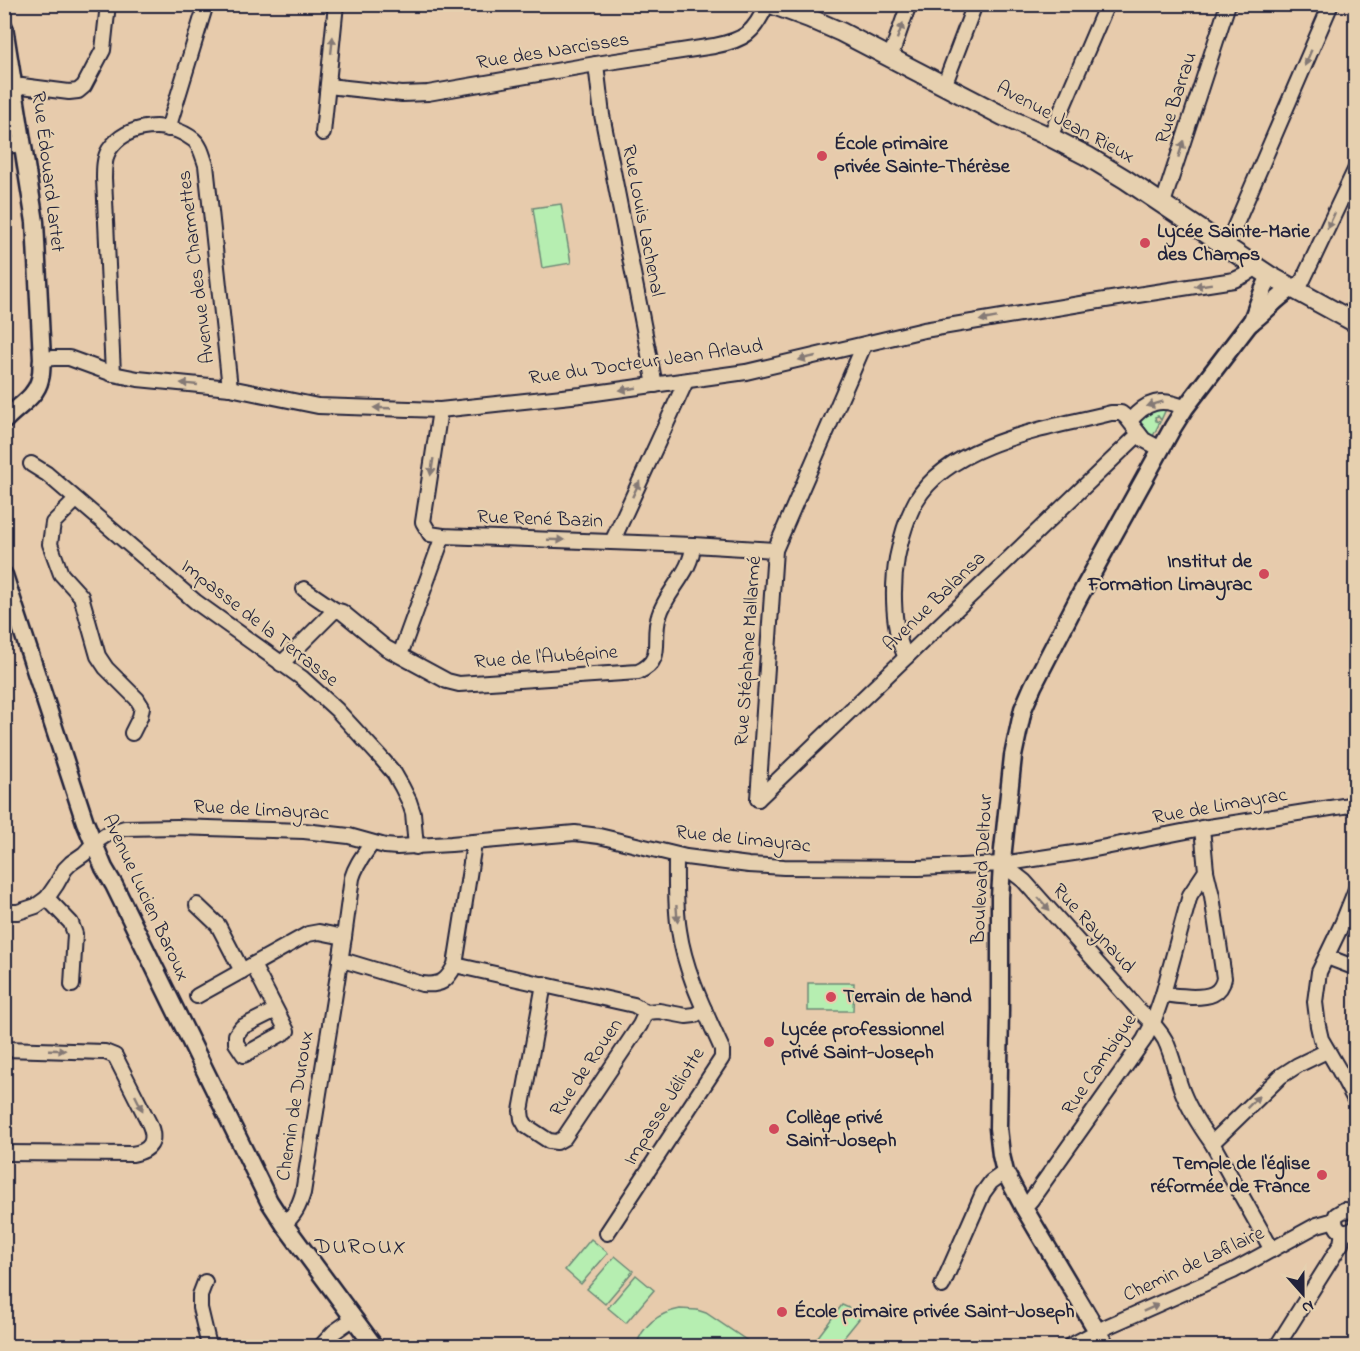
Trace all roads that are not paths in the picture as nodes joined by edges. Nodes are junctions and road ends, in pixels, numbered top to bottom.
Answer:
1 (108, 4) edge
2 (206, 4) edge
3 (336, 4) edge
4 (769, 4) edge
5 (909, 4) edge
6 (975, 4) edge
7 (1107, 4) edge
8 (1227, 4) edge
9 (1331, 4) edge
10 (4, 27) edge
11 (890, 58) junction
12 (596, 63) junction
13 (328, 86) junction
14 (944, 86) junction
15 (14, 87) junction
16 (168, 129) junction
17 (322, 133) dead end
18 (1050, 136) junction
19 (23, 144) junction
20 (4, 146) edge
21 (1356, 168) edge
22 (1162, 204) junction
23 (1225, 246) junction
24 (1264, 272) junction
25 (1291, 288) junction
26 (1353, 316) edge
27 (1250, 323) junction
28 (864, 345) junction
29 (41, 362) junction
30 (112, 374) junction
31 (686, 381) junction
32 (655, 385) junction
33 (230, 388) junction
34 (4, 406) edge
35 (1185, 408) junction
36 (440, 410) junction
37 (4, 420) edge
38 (1130, 421) junction
39 (1139, 434) junction
40 (1161, 449) junction
41 (31, 464) dead end
42 (76, 500) junction
43 (443, 536) junction
44 (612, 542) junction
45 (693, 545) junction
46 (776, 550) junction
47 (4, 575) edge
48 (304, 589) dead end
49 (335, 610) junction
50 (400, 655) junction
51 (906, 657) junction
52 (281, 664) junction
53 (132, 733) dead end
54 (758, 799) joint
55 (1356, 804) edge
56 (1202, 828) junction
57 (472, 842) junction
58 (94, 843) junction
59 (372, 843) junction
60 (416, 847) junction
61 (676, 855) junction
62 (1002, 864) junction
63 (1206, 871) junction
64 (1356, 890) edge
65 (47, 898) junction
66 (197, 906) dead end
67 (4, 912) edge
68 (344, 937) junction
69 (1327, 957) junction
70 (340, 961) junction
71 (455, 965) junction
72 (248, 968) junction
73 (1356, 968) edge
74 (544, 984) junction
75 (72, 985) dead end
76 (1162, 993) junction
77 (197, 996) dead end
78 (704, 1009) junction
79 (276, 1010) dead end
80 (646, 1012) junction
81 (1153, 1023) junction
82 (4, 1048) edge
83 (1327, 1051) junction
84 (1356, 1102) edge
85 (1212, 1143) junction
86 (4, 1153) edge
87 (1005, 1172) junction
88 (1356, 1198) edge
89 (1024, 1208) junction
90 (1338, 1215) junction
91 (284, 1224) junction
92 (1353, 1227) edge
93 (607, 1233) dead end
94 (1354, 1247) dead end
95 (1272, 1250) junction
96 (1336, 1252) junction
97 (205, 1282) dead end
98 (942, 1286) dead end
99 (354, 1318) junction
100 (1097, 1332) junction
101 (209, 1347) edge
102 (321, 1347) edge
103 (374, 1347) edge
104 (1070, 1347) edge
105 (1106, 1347) edge
106 (1277, 1347) edge

1 - 15 street
2 - 16 street
13 -> 3 street
4 - 11 main road, Avenue Jean Rieux
4 - 12 street, Rue des Narcisses
11 -> 5 street
6 - 14 street
7 - 18 street
22 -> 8 street, Rue Barrau
9 -> 23 street
10 - 15 street, Rue Édouard Lartet
11 - 14 main road, Avenue Jean Rieux
12 - 13 street, Rue des Narcisses
12 - 32 street, Rue Louis Lachenal
13 - 17 street
14 - 18 main road, Avenue Jean Rieux
15 - 19 street, Rue Édouard Lartet
16 - 30 street, Avenue des Charmettes
16 - 33 street, Avenue des Charmettes
18 - 22 main road, Avenue Jean Rieux
19 - 20 street
19 - 29 street, Rue Édouard Lartet
21 -> 25 street
22 - 23 main road, Avenue Jean Rieux
23 - 24 main road, Avenue Jean Rieux
24 - 25 main road, Avenue Jean Rieux
24 - 27 street, Boulevard Deltour
24 -> 28 street, Rue du Docteur Jean Arlaud
25 - 26 main road, Avenue Jean Rieux
25 - 27 street, Boulevard Deltour
27 - 35 street, Boulevard Deltour
28 -> 31 street, Rue du Docteur Jean Arlaud
28 - 46 street, Rue Stéphane Mallarmé
29 - 30 street, Rue du Docteur Jean Arlaud
29 - 34 street
29 - 37 street
33 -> 30 street, Rue du Docteur Jean Arlaud
31 - 32 street, Rue du Docteur Jean Arlaud
44 -> 31 street
32 -> 36 street, Rue du Docteur Jean Arlaud
36 -> 33 street, Rue du Docteur Jean Arlaud
35 -> 38 street
35 - 40 street, Boulevard Deltour
36 -> 43 street
38 - 39 street
38 - 51 street
39 - 40 street
39 - 51 street, Avenue Balansa
40 - 62 street, Boulevard Deltour
41 - 42 street, Impasse de la Terrasse
42 - 52 street, Impasse de la Terrasse
42 - 53 street
43 -> 44 street, Rue René Bazin
43 - 50 street
44 - 45 street, Rue René Bazin
45 - 46 street, Rue René Bazin
45 - 50 street, Rue de l'Aubépine
46 - 54 street, Rue Stéphane Mallarmé
47 - 58 street, Avenue Lucien Baroux
48 - 49 street, Rue de l'Aubépine
49 - 50 street, Rue de l'Aubépine
49 - 52 street
51 - 54 street, Avenue Balansa
52 - 60 street, Impasse de la Terrasse
55 - 56 street, Rue de Limayrac
56 - 62 street, Rue de Limayrac
56 - 63 street
57 - 60 street, Rue de Limayrac
57 - 61 street, Rue de Limayrac
57 - 71 street
58 - 59 street, Rue de Limayrac
58 - 65 street, Rue de Limayrac
58 - 91 street, Avenue Lucien Baroux
59 - 60 street, Rue de Limayrac
59 - 68 street, Chemin de Duroux
61 - 62 street, Rue de Limayrac
61 -> 78 street, Impasse Jéliotte
62 -> 81 street, Rue Raynaud
62 - 87 street, Boulevard Deltour
63 - 76 street, Rue Cambigue
63 - 76 street
64 - 69 street
65 - 67 street
65 - 75 street
66 - 72 street
68 - 70 street, Chemin de Duroux
68 - 72 street
69 - 73 street
69 - 83 street
70 - 71 street
70 - 91 street, Chemin de Duroux
71 - 74 street, Rue de Rouen
72 - 77 street
72 - 79 street
74 - 80 street, Rue de Rouen
74 - 80 street, Rue de Rouen
76 - 81 street, Rue Cambigue
78 - 80 street, Rue de Rouen
78 - 93 street, Impasse Jéliotte
81 - 85 street, Rue Raynaud
81 - 89 street, Rue Cambigue
82 -> 86 street
83 - 84 street
85 -> 83 street
85 - 95 street, Rue Raynaud
87 - 89 street, Boulevard Deltour
87 - 98 street
88 - 90 street, Chemin de Lafilaire
89 - 100 street, Boulevard Deltour
90 - 92 street
90 - 92 street
90 - 95 street, Chemin de Lafilaire
91 - 99 street
92 - 96 street
94 - 96 street
100 -> 95 street, Chemin de Lafilaire
96 - 106 street
97 - 101 street
99 - 102 street
99 - 103 street
100 - 104 street, Chemin de Lafilaire
100 - 105 street, Boulevard Deltour

